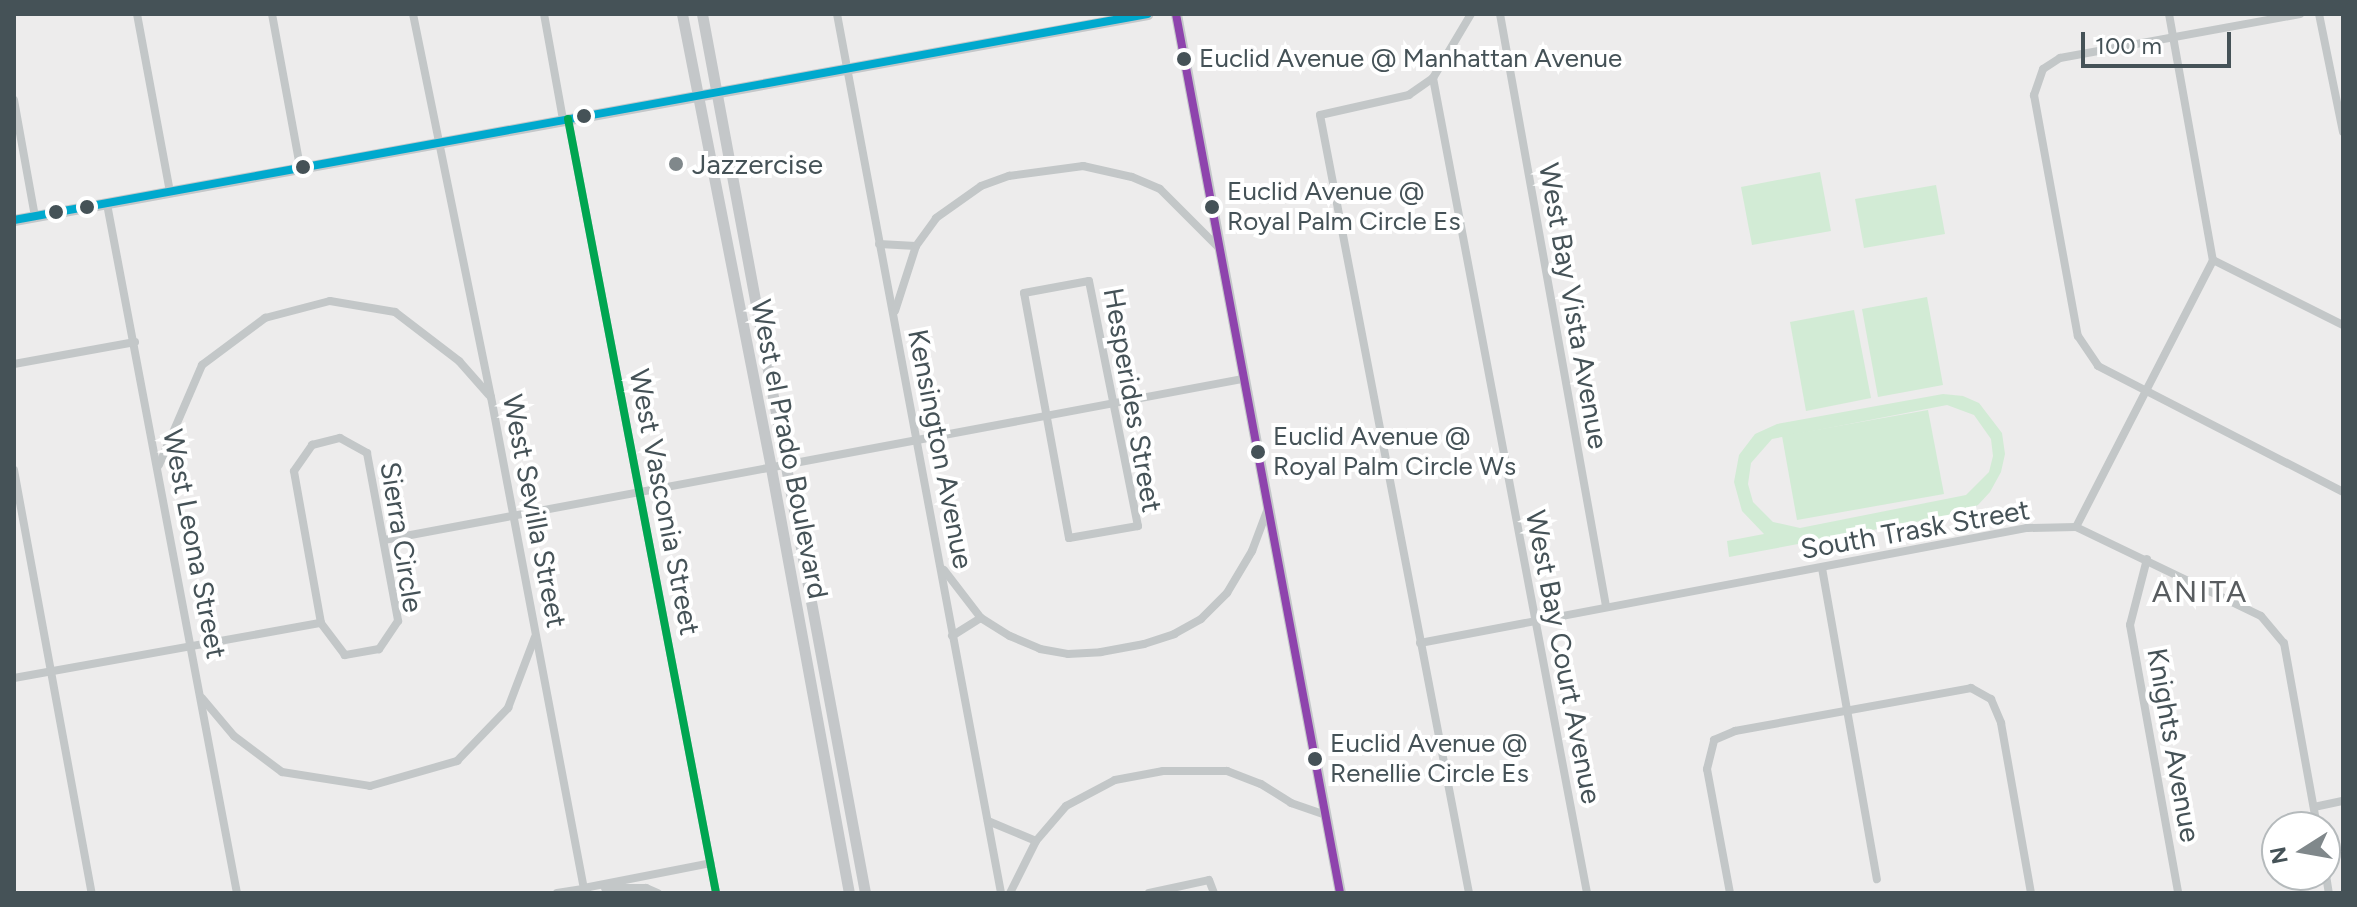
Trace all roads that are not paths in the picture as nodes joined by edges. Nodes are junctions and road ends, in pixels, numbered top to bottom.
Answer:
1 (137, 14) edge
2 (272, 14) edge
3 (413, 14) edge
4 (544, 14) edge
5 (682, 14) edge
6 (702, 14) edge
7 (837, 14) edge
8 (1147, 14) edge
9 (1176, 14) edge
10 (1471, 14) edge
11 (1500, 14) edge
12 (2169, 14) edge
13 (2300, 14) edge
14 (2319, 14) edge
15 (705, 31) junction
16 (686, 36) junction
17 (2173, 37) junction
18 (846, 68) junction
19 (1433, 78) junction
20 (718, 93) junction
21 (699, 96) junction
22 (14, 100) edge
23 (566, 119) junction
24 (2343, 132) edge
25 (439, 142) junction
26 (729, 153) junction
27 (710, 156) junction
28 (300, 167) junction
29 (170, 192) junction
30 (107, 204) junction
31 (35, 217) junction
32 (14, 220) edge
33 (879, 244) junction
34 (916, 246) junction
35 (1218, 247) junction
36 (2213, 260) junction
37 (756, 307) junction
38 (740, 310) junction
39 (893, 316) junction
40 (2343, 325) edge
41 (135, 342) junction
42 (14, 364) edge
43 (1243, 379) junction
44 (2146, 392) junction
45 (491, 397) junction
46 (1112, 403) junction
47 (1047, 416) junction
48 (917, 441) junction
49 (785, 465) junction
50 (158, 466) junction
51 (771, 468) junction
52 (14, 470) edge
53 (2343, 492) edge
54 (642, 493) junction
55 (1267, 511) junction
56 (514, 518) junction
57 (2076, 527) junction
58 (384, 540) junction
59 (2147, 559) junction
60 (941, 566) junction
61 (1822, 568) junction
62 (1606, 606) junction
63 (981, 618) junction
64 (1535, 621) junction
65 (321, 623) junction
66 (536, 635) junction
67 (952, 636) junction
68 (1420, 643) junction
69 (191, 647) junction
70 (818, 652) junction
71 (804, 654) junction
72 (53, 671) junction
73 (14, 678) edge
74 (201, 697) junction
75 (1848, 712) junction
76 (2343, 801) edge
77 (2314, 807) junction
78 (2315, 811) edge
79 (1325, 815) junction
80 (988, 821) junction
81 (854, 836) junction
82 (839, 840) junction
83 (1036, 841) junction
84 (711, 863) junction
85 (1877, 879) dead end
86 (584, 888) junction
87 (92, 893) edge
88 (237, 893) edge
89 (557, 893) edge
90 (658, 893) edge
91 (716, 893) edge
92 (849, 893) edge
93 (865, 893) edge
94 (1001, 893) edge
95 (1010, 893) edge
96 (1149, 893) edge
97 (1214, 893) edge
98 (1340, 893) edge
99 (1469, 893) edge
100 (1587, 893) edge
101 (1730, 893) edge
102 (2031, 893) edge
103 (2178, 893) edge

1 - 29 street
2 - 28 street
3 - 25 street, West Sevilla Street
4 - 23 street, West Vasconia Street
5 - 16 street, West el Prado Boulevard
6 - 15 street, West el Prado Boulevard
7 - 18 street, Kensington Avenue
8 - 18 street
9 - 35 street
10 - 19 street
11 - 62 street, West Bay Vista Avenue
12 - 17 street
13 - 17 street
14 - 24 street
15 - 16 street
15 - 20 street, West el Prado Boulevard
16 - 21 street, West el Prado Boulevard
17 - 36 street
17 - 44 street
18 - 20 street
18 - 33 street, Kensington Avenue
19 - 64 street, West Bay Court Avenue
19 - 68 street
20 - 21 street
20 - 26 street, West el Prado Boulevard
21 - 23 street
21 - 27 street, West el Prado Boulevard
22 - 31 street
23 - 25 street
23 - 54 street, West Vasconia Street
25 - 28 street
25 - 45 street, West Sevilla Street
26 - 27 street
26 - 37 street, West el Prado Boulevard
27 - 38 street, West el Prado Boulevard
28 - 29 street
29 - 30 street
30 - 31 street
30 - 41 street, West Leona Street
31 - 32 street
33 - 34 street
33 - 39 street, Kensington Avenue
34 - 35 street
34 - 39 street
35 - 43 street
36 - 40 street
36 - 44 street
37 - 38 street
37 - 49 street, West el Prado Boulevard
38 - 51 street, West el Prado Boulevard
39 - 48 street, Kensington Avenue
41 - 42 street
41 - 50 street, West Leona Street
43 - 46 street
43 - 55 street
44 - 53 street
44 - 57 street
45 - 50 street
45 - 56 street, West Sevilla Street
46 - 47 street
46 - 47 street, Hesperides Street
46 - 47 street, Hesperides Street
47 - 48 street
48 - 49 street
48 - 60 street, Kensington Avenue
49 - 51 street
49 - 70 street, West el Prado Boulevard
50 - 69 street, West Leona Street
51 - 54 street
51 - 71 street, West el Prado Boulevard
52 - 72 street
54 - 56 street
54 - 84 street, West Vasconia Street
55 - 63 street
55 - 79 street
56 - 58 street
56 - 66 street, West Sevilla Street
57 - 59 street
57 - 61 street, South Trask Street
58 - 65 street, Sierra Circle
58 - 65 street, Sierra Circle
59 - 77 street
59 - 103 street, Knights Avenue
60 - 63 street
60 - 67 street, Kensington Avenue
61 - 62 street, South Trask Street
61 - 75 street
62 - 64 street, South Trask Street
63 - 67 street
64 - 68 street, South Trask Street
64 - 100 street, West Bay Court Avenue
65 - 69 street
66 - 74 street
66 - 86 street, West Sevilla Street
67 - 80 street, Kensington Avenue
68 - 99 street
69 - 72 street
69 - 74 street, West Leona Street
70 - 71 street
70 - 81 street, West el Prado Boulevard
71 - 82 street, West el Prado Boulevard
72 - 73 street
72 - 87 street
74 - 88 street, West Leona Street
75 - 85 street
75 - 101 street
75 - 102 street
76 - 77 street
77 - 78 street
79 - 83 street
79 - 98 street
80 - 83 street
80 - 94 street, Kensington Avenue
81 - 82 street
81 - 93 street, West el Prado Boulevard
82 - 92 street, West el Prado Boulevard
83 - 95 street
84 - 86 street
84 - 91 street, West Vasconia Street
86 - 89 street
86 - 90 street
96 - 97 street

